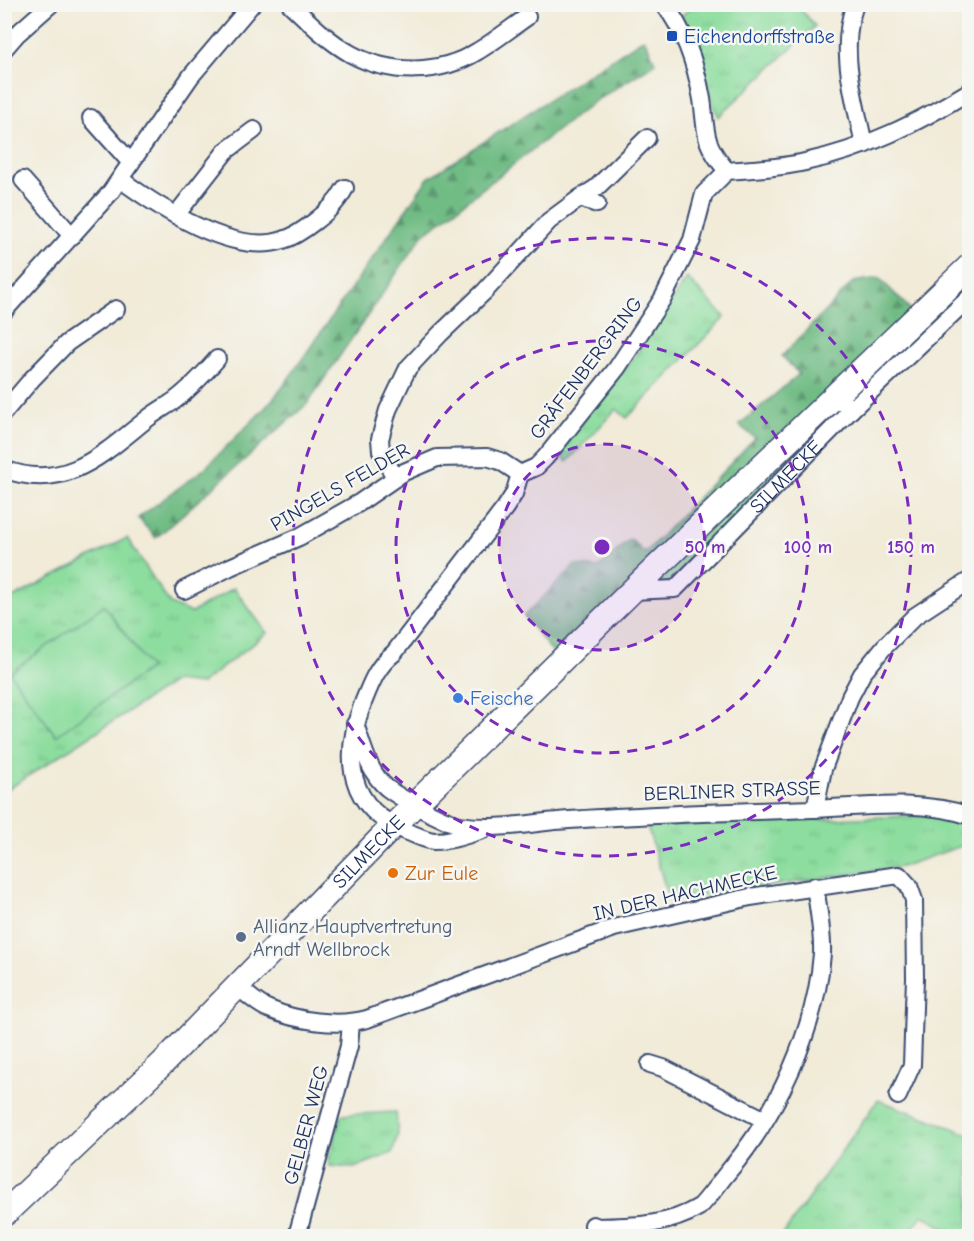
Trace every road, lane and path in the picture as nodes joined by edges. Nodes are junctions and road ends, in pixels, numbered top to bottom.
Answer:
1 (51, 4) edge
2 (252, 4) edge
3 (290, 4) edge
4 (664, 4) edge
5 (855, 4) edge
6 (527, 17) dead end
7 (4, 49) edge
8 (969, 91) edge
9 (91, 118) dead end
10 (254, 130) dead end
11 (647, 138) dead end
12 (864, 145) junction
13 (131, 163) junction
14 (727, 171) junction
15 (120, 179) junction
16 (23, 180) dead end
17 (345, 188) dead end
18 (580, 198) junction
19 (597, 204) dead end
20 (176, 215) junction
21 (72, 236) junction
22 (969, 266) edge
23 (969, 297) edge
24 (116, 309) dead end
25 (4, 311) edge
26 (217, 359) dead end
27 (844, 402) junction
28 (4, 412) edge
29 (4, 469) edge
30 (520, 474) junction
31 (395, 478) junction
32 (969, 579) edge
33 (184, 590) dead end
34 (355, 724) junction
35 (417, 805) junction
36 (815, 809) junction
37 (969, 816) edge
38 (393, 826) junction
39 (496, 826) junction
40 (815, 886) junction
41 (238, 987) junction
42 (351, 1023) junction
43 (650, 1064) dead end
44 (898, 1096) dead end
45 (765, 1120) junction
46 (4, 1214) edge
47 (593, 1225) dead end
48 (297, 1236) edge

1 - 7 street
2 - 13 street
3 - 6 street
4 - 14 street
5 - 12 street
8 - 12 street
9 - 13 street
10 - 20 street
11 - 18 street
12 - 14 street
13 - 15 street
14 - 30 street, GRÄFENBERGRING
15 - 20 street
15 - 21 street
16 - 21 street
17 - 20 street
18 - 19 street
18 - 31 street
21 - 25 street
22 - 27 main road, SILMECKE
23 - 27 street, SILMECKE
24 - 28 street
26 - 29 street
27 - 35 main road, SILMECKE
30 - 31 street, PINGELS FELDER
30 - 34 street
31 - 33 street, PINGELS FELDER
32 - 36 street
34 - 35 street
34 - 38 street
35 - 38 main road, SILMECKE
35 - 39 street, BERLINER STRASSE
36 - 37 street, BERLINER STRASSE
36 - 39 street, BERLINER STRASSE
38 - 39 street, BERLINER STRASSE
38 - 41 main road, SILMECKE
40 - 42 street, IN DER HACHMECKE
40 - 44 street, IN DER HACHMECKE
40 - 45 street
41 - 42 street, IN DER HACHMECKE
41 - 46 main road, SILMECKE
42 - 48 street, GELBER WEG
43 - 45 street
45 - 47 street

